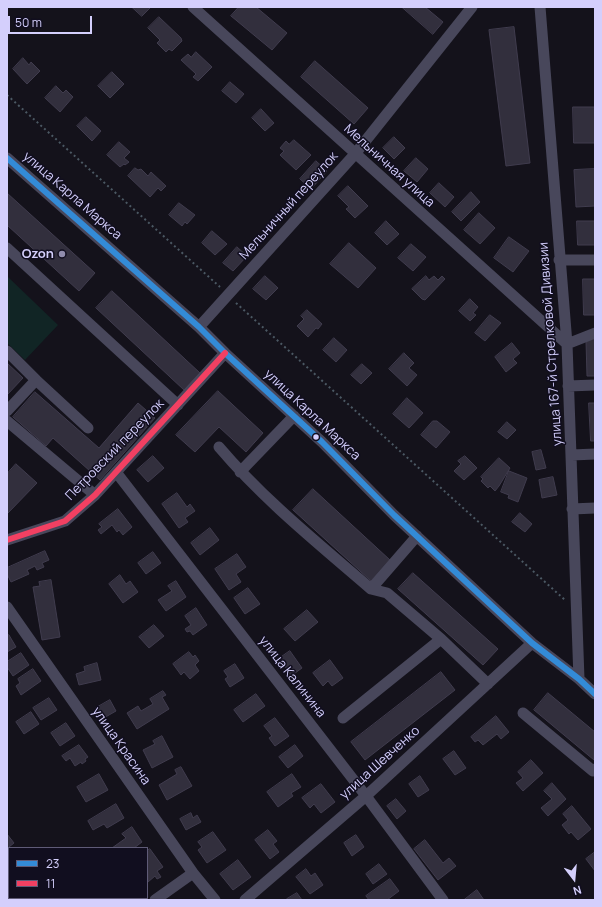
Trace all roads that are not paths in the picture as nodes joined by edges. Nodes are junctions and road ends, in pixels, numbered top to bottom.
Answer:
1 (193, 7) edge
2 (472, 7) edge
3 (540, 7) edge
4 (355, 154) junction
5 (8, 160) edge
6 (7, 248) edge
7 (560, 260) junction
8 (595, 260) edge
9 (199, 327) junction
10 (595, 333) edge
11 (567, 344) junction
12 (7, 351) edge
13 (225, 353) junction
14 (36, 380) junction
15 (595, 385) edge
16 (568, 386) junction
17 (178, 404) junction
18 (7, 411) edge
19 (294, 416) junction
20 (7, 421) edge
21 (88, 428) dead end
22 (219, 447) dead end
23 (595, 454) edge
24 (572, 455) junction
25 (116, 472) junction
26 (240, 472) junction
27 (95, 495) junction
28 (595, 508) edge
29 (572, 509) junction
30 (417, 536) junction
31 (7, 540) edge
32 (371, 589) junction
33 (7, 607) edge
34 (441, 639) junction
35 (532, 643) junction
36 (579, 679) junction
37 (488, 684) junction
38 (595, 694) edge
39 (523, 713) dead end
40 (343, 718) dead end
41 (594, 770) edge
42 (366, 796) junction
43 (193, 873) junction
44 (155, 900) edge
45 (215, 900) edge
46 (245, 900) edge
47 (443, 900) edge

1 - 4 street, Мельничная улица
2 - 4 street, Мельничный переулок
3 - 7 street, улица 167-й Стрелковой Дивизии
4 - 9 street, Мельничный переулок
4 - 11 street, Мельничная улица
5 - 9 street, улица Карла Маркса
6 - 17 street
7 - 8 street
7 - 11 street, улица 167-й Стрелковой Дивизии
9 - 13 street, улица Карла Маркса
10 - 11 street
11 - 16 street, улица 167-й Стрелковой Дивизии
12 - 14 street
13 - 17 street, Петровский переулок
13 - 19 street, улица Карла Маркса
14 - 18 street
14 - 21 street
15 - 16 street
16 - 24 street, улица 167-й Стрелковой Дивизии
17 - 25 street, Петровский переулок
19 - 26 street
19 - 30 street, улица Карла Маркса
20 - 27 street
22 - 26 street
23 - 24 street
24 - 29 street, улица 167-й Стрелковой Дивизии
25 - 27 street, Петровский переулок
25 - 42 street, улица Калинина
26 - 32 street
27 - 31 street, Петровский переулок
28 - 29 street
29 - 36 street, улица 167-й Стрелковой Дивизии
30 - 32 street
30 - 35 street, улица Карла Маркса
32 - 34 street
33 - 43 street, улица Красина
34 - 37 street
34 - 40 street
35 - 36 street, улица Карла Маркса
35 - 37 street, улица Шевченко
36 - 38 street, улица Карла Маркса
37 - 42 street, улица Шевченко
39 - 41 street
42 - 46 street, улица Шевченко
42 - 47 street, улица Калинина
43 - 44 street
43 - 45 street, улица Красина

